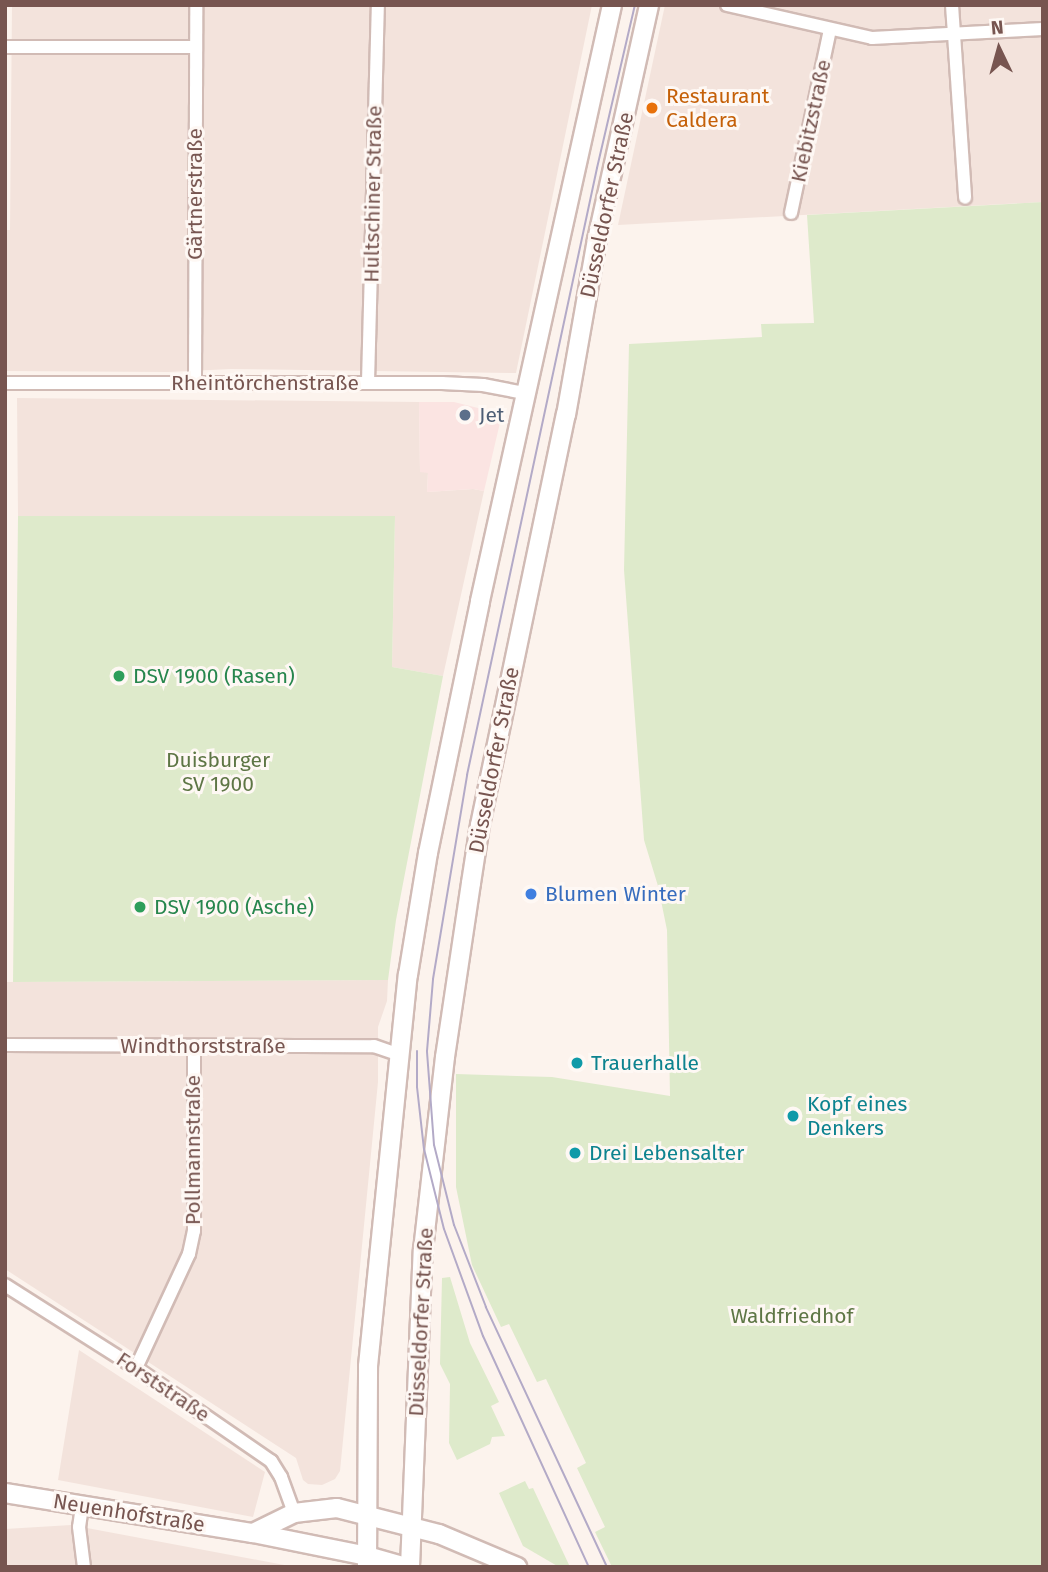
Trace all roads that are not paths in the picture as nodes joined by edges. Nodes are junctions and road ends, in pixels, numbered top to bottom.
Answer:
1 (196, 5) edge
2 (378, 5) edge
3 (612, 5) edge
4 (649, 5) edge
5 (727, 5) edge
6 (952, 5) edge
7 (1043, 29) edge
8 (830, 30) junction
9 (954, 34) junction
10 (5, 47) edge
11 (196, 47) junction
12 (965, 198) dead end
13 (792, 213) dead end
14 (368, 382) junction
15 (5, 383) edge
16 (195, 383) junction
17 (524, 393) junction
18 (5, 1045) edge
19 (194, 1046) junction
20 (400, 1055) junction
21 (5, 1285) edge
22 (136, 1368) junction
23 (5, 1493) edge
24 (82, 1506) junction
25 (294, 1513) junction
26 (366, 1514) junction
27 (411, 1526) junction
28 (253, 1533) junction
29 (297, 1542) junction
30 (367, 1561) edge
31 (84, 1567) edge
32 (408, 1567) edge
33 (517, 1567) edge

1 - 11 street, Gärtnerstraße
2 - 14 street, Hultschiner Straße
3 - 17 main road, Düsseldorfer Straße
4 - 27 main road, Düsseldorfer Straße
5 - 8 street
6 - 9 street
7 - 9 street
8 - 9 street
8 - 13 street, Kiebitzstraße
9 - 12 street
10 - 11 street
11 - 16 street, Gärtnerstraße
14 - 16 street, Rheintörchenstraße
14 - 17 street, Rheintörchenstraße
15 - 16 street, Rheintörchenstraße
17 - 20 main road, Düsseldorfer Straße
18 - 19 street, Windthorststraße
19 - 20 street, Windthorststraße
19 - 22 street, Pollmannstraße
20 - 26 main road, Düsseldorfer Straße
21 - 22 street, Forststraße
22 - 25 street, Forststraße
23 - 24 main road, Neuenhofstraße
24 - 28 main road, Neuenhofstraße
24 - 31 street
25 - 26 main road
25 - 28 main road
25 - 29 main road
26 - 27 main road
26 - 30 main road, Düsseldorfer Straße
27 - 32 main road, Düsseldorfer Straße
27 - 33 main road
28 - 29 main road, Neuenhofstraße
29 - 30 main road, Neuenhofstraße
30 - 32 main road, Neuenhofstraße

